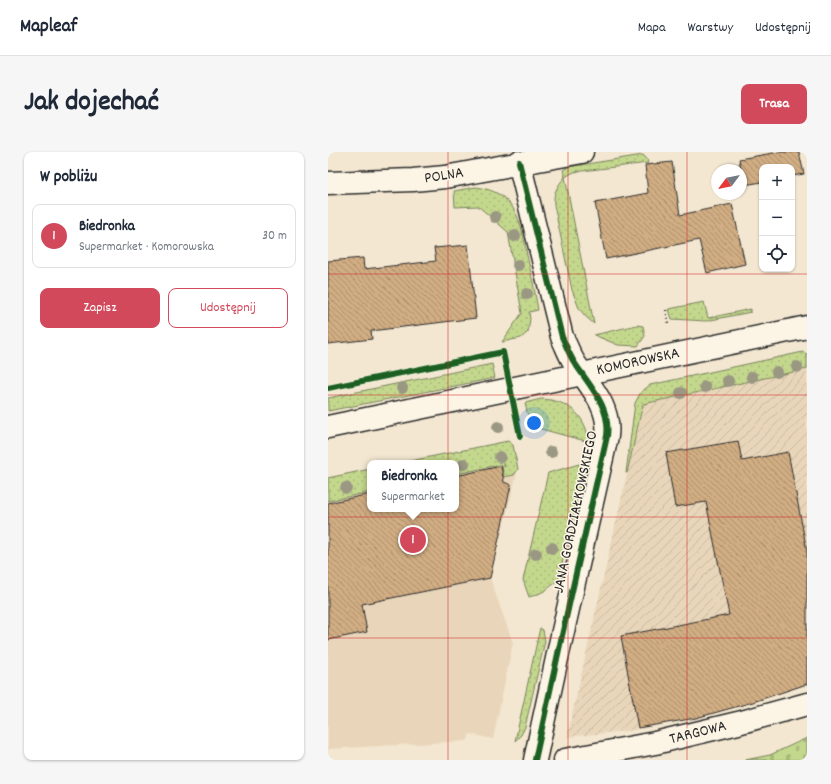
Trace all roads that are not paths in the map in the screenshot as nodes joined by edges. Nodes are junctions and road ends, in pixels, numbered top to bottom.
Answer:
1 (582, 152) edge
2 (519, 162) junction
3 (328, 183) edge
4 (807, 327) edge
5 (582, 374) junction
6 (328, 427) edge
7 (807, 704) edge
8 (535, 760) edge
9 (565, 760) edge

1 - 2 street, POLNA
2 - 3 street, POLNA
2 - 5 street, JANA GORDZIAŁKOWSKIEGO
4 - 5 street, KOMOROWSKA
5 - 6 street, KOMOROWSKA
5 - 8 street, JANA GORDZIAŁKOWSKIEGO
7 - 9 street, TARGOWA

